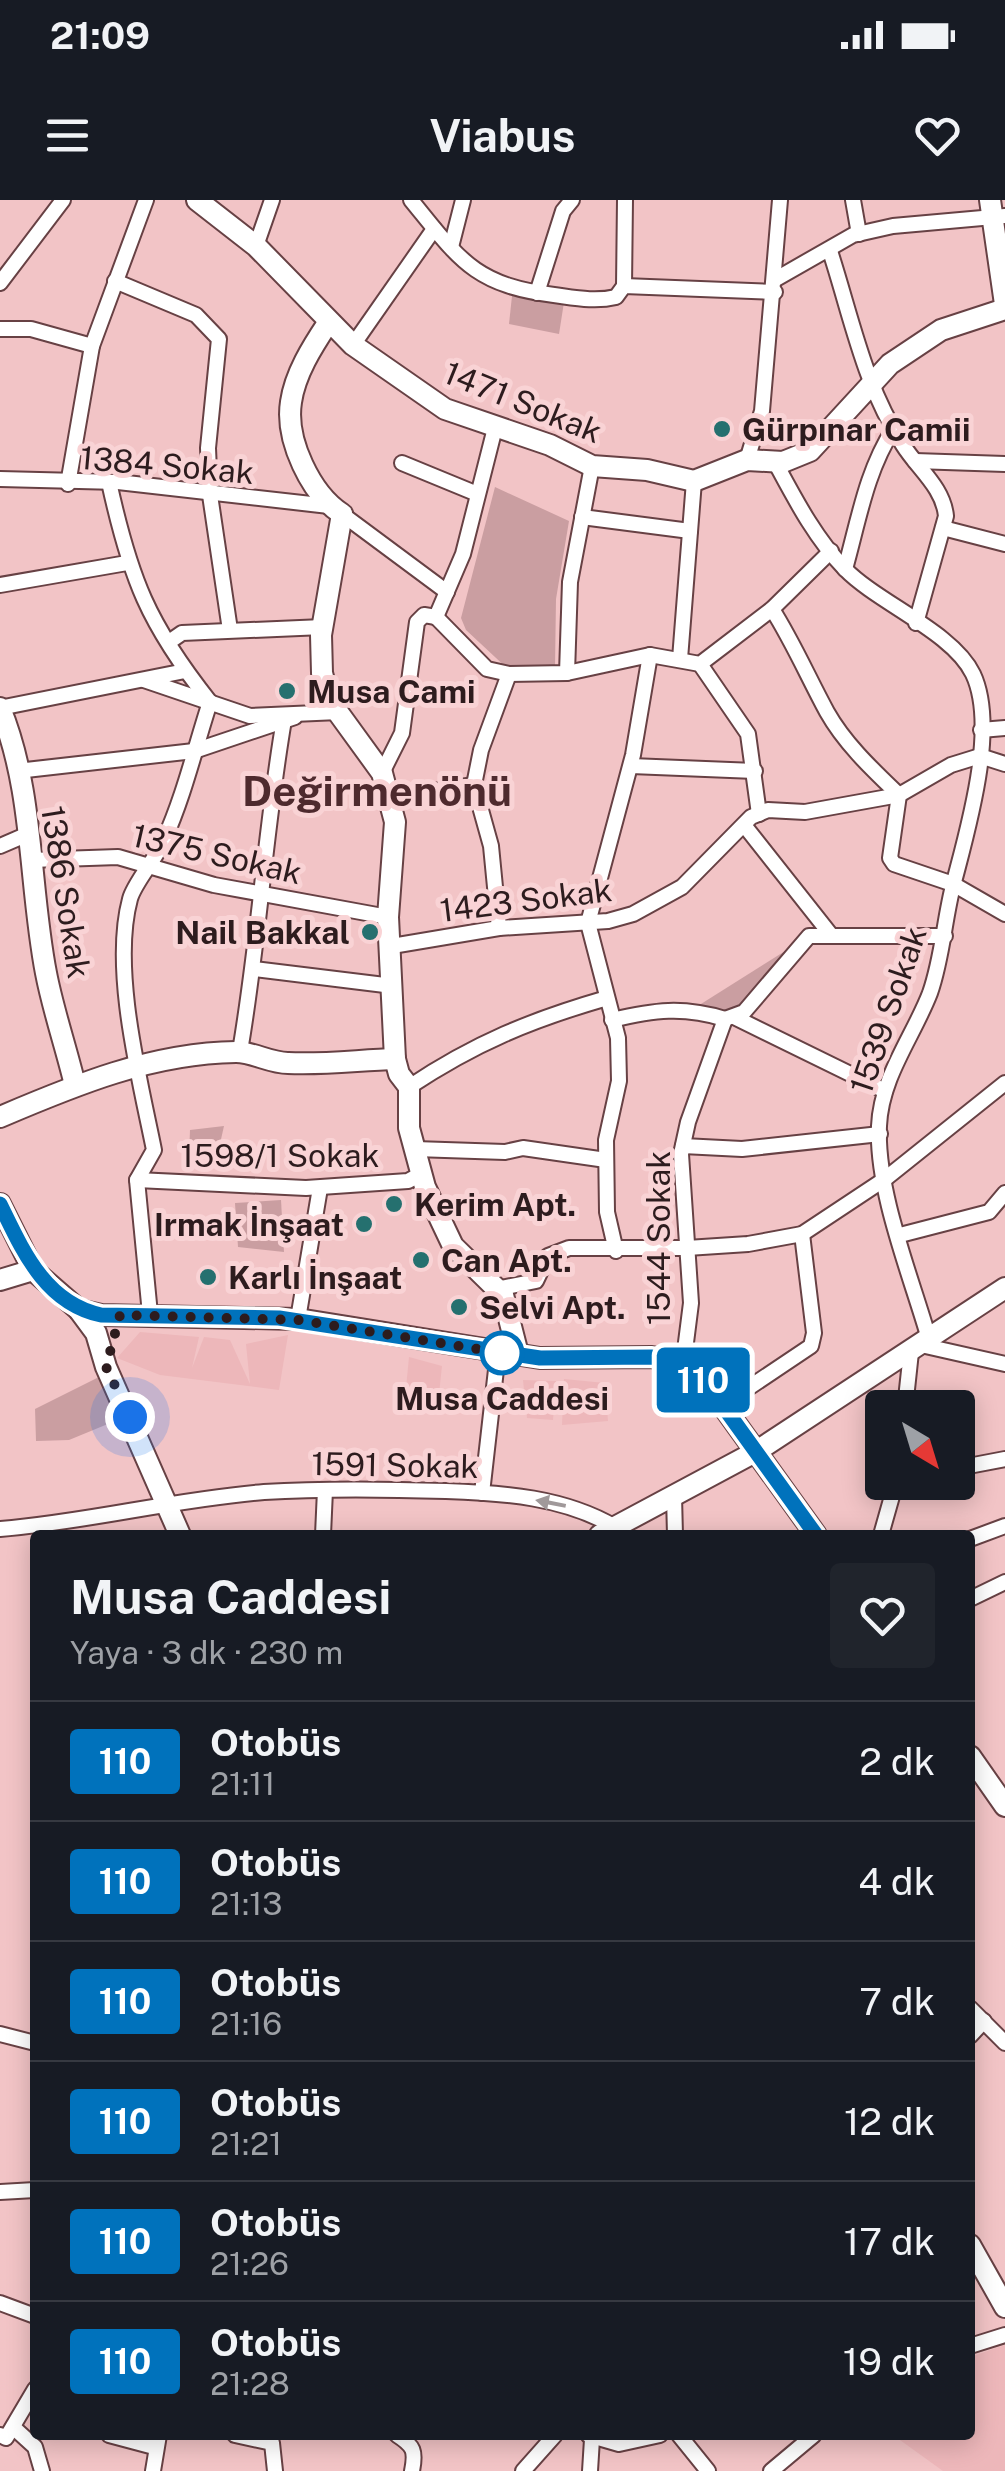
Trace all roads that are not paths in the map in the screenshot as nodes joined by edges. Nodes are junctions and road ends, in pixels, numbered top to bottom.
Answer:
1 (62, 200) edge
2 (146, 200) edge
3 (197, 200) edge
4 (272, 200) edge
5 (411, 200) edge
6 (463, 200) edge
7 (572, 200) edge
8 (626, 200) edge
9 (780, 200) edge
10 (853, 200) edge
11 (996, 212) edge
12 (434, 228) junction
13 (859, 234) junction
14 (256, 246) junction
15 (451, 247) junction
16 (830, 251) junction
17 (115, 281) junction
18 (0, 282) edge
19 (776, 285) junction
20 (624, 286) junction
21 (537, 293) junction
22 (1005, 306) edge
23 (328, 323) junction
24 (0, 329) edge
25 (92, 346) junction
26 (353, 346) junction
27 (869, 385) junction
28 (496, 424) junction
29 (894, 428) junction
30 (747, 460) junction
31 (915, 461) junction
32 (775, 462) junction
33 (402, 463) dead end
34 (1005, 464) edge
35 (592, 466) junction
36 (0, 479) edge
37 (694, 481) junction
38 (109, 482) junction
39 (68, 484) junction
40 (474, 494) junction
41 (210, 495) junction
42 (335, 510) junction
43 (582, 517) junction
44 (943, 528) junction
45 (690, 532) junction
46 (1005, 544) edge
47 (831, 551) junction
48 (127, 563) junction
49 (845, 570) junction
50 (0, 585) edge
51 (446, 592) junction
52 (772, 609) junction
53 (436, 617) junction
54 (916, 623) junction
55 (323, 627) junction
56 (230, 630) junction
57 (169, 642) junction
58 (650, 654) junction
59 (680, 658) junction
60 (700, 664) junction
61 (185, 671) junction
62 (566, 673) junction
63 (509, 674) junction
64 (144, 680) junction
65 (210, 702) junction
66 (0, 708) edge
67 (339, 712) junction
68 (290, 719) junction
69 (1005, 728) edge
70 (982, 730) junction
71 (194, 752) junction
72 (980, 756) junction
73 (1005, 764) edge
74 (631, 766) junction
75 (17, 771) junction
76 (756, 771) junction
77 (382, 773) junction
78 (474, 785) junction
79 (898, 795) junction
80 (388, 798) junction
81 (759, 814) junction
82 (744, 824) junction
83 (28, 834) junction
84 (0, 846) edge
85 (32, 860) junction
86 (151, 869) junction
87 (953, 884) junction
88 (260, 894) junction
89 (1005, 914) edge
90 (388, 917) junction
91 (588, 922) junction
92 (498, 928) junction
93 (832, 935) junction
94 (946, 936) junction
95 (392, 946) junction
96 (254, 969) junction
97 (393, 986) junction
98 (606, 998) junction
99 (730, 1018) junction
100 (612, 1020) junction
101 (240, 1051) junction
102 (395, 1059) junction
103 (137, 1065) junction
104 (1005, 1083) edge
105 (75, 1084) junction
106 (409, 1087) junction
107 (884, 1091) junction
108 (0, 1117) edge
109 (880, 1134) junction
110 (683, 1146) junction
111 (415, 1149) junction
112 (606, 1160) junction
113 (420, 1174) junction
114 (885, 1179) junction
115 (137, 1180) junction
116 (320, 1188) junction
117 (1005, 1194) edge
118 (0, 1204) edge
119 (802, 1234) junction
120 (900, 1234) junction
121 (686, 1248) junction
122 (616, 1251) junction
123 (33, 1270) junction
124 (0, 1280) edge
125 (1005, 1288) edge
126 (496, 1289) junction
127 (78, 1310) junction
128 (150, 1314) junction
129 (120, 1315) junction
130 (298, 1320) junction
131 (920, 1345) junction
132 (508, 1353) junction
133 (1005, 1364) edge
134 (682, 1366) junction
135 (106, 1367) junction
136 (909, 1390) edge
137 (722, 1405) junction
138 (757, 1451) junction
139 (1005, 1460) edge
140 (975, 1465) edge
141 (325, 1490) junction
142 (482, 1492) junction
143 (674, 1496) junction
144 (891, 1500) edge
145 (169, 1506) junction
146 (1005, 1526) edge
147 (0, 1529) edge
148 (178, 1530) edge
149 (323, 1530) edge
150 (607, 1530) edge
151 (610, 1530) edge
152 (675, 1530) edge
153 (812, 1530) edge
154 (882, 1530) edge
155 (975, 1538) edge
156 (1005, 1582) edge
157 (975, 1597) edge
158 (975, 1768) edge
159 (1005, 1806) edge
160 (975, 2013) edge
161 (984, 2022) junction
162 (975, 2031) edge
163 (0, 2034) edge
164 (30, 2042) edge
165 (1005, 2043) edge
166 (30, 2190) edge
167 (0, 2192) edge
168 (975, 2254) edge
169 (0, 2303) edge
170 (1005, 2307) edge
171 (30, 2314) edge
172 (1005, 2335) edge
173 (975, 2344) edge
174 (30, 2403) edge
175 (6, 2431) edge
176 (264, 2440) edge
177 (402, 2440) edge
178 (550, 2440) edge
179 (590, 2440) edge
180 (602, 2440) edge
181 (637, 2440) edge
182 (684, 2440) edge
183 (808, 2440) edge
184 (156, 2441) edge
185 (42, 2471) edge
186 (153, 2471) edge
187 (274, 2471) edge
188 (412, 2471) edge
189 (523, 2471) edge
190 (590, 2471) edge
191 (708, 2471) edge
192 (772, 2471) edge

1 - 18 street
2 - 17 street
3 - 14 street, 1471 Sokak
4 - 14 street
5 - 12 street
6 - 15 street
7 - 21 street
8 - 20 street
9 - 19 street
10 - 13 street
11 - 13 street
11 - 22 street
12 - 15 street
12 - 26 street
13 - 16 street
14 - 23 street, 1471 Sokak
15 - 21 street
16 - 19 street
16 - 27 street
17 - 25 street
17 - 41 street
19 - 20 street
19 - 30 street
20 - 21 street
22 - 27 street
23 - 26 street, 1471 Sokak
23 - 42 street
24 - 25 street
25 - 39 street
26 - 28 street, 1471 Sokak
27 - 29 street
27 - 32 street
28 - 35 street, 1471 Sokak
28 - 40 street
29 - 31 street
29 - 49 street
30 - 32 street
30 - 37 street
31 - 34 street
31 - 44 street
32 - 47 street, 1539 Sokak
33 - 40 street
35 - 37 street, 1471 Sokak
35 - 43 street
36 - 39 street, 1384 Sokak
37 - 45 street
38 - 39 street, 1384 Sokak
38 - 41 street, 1384 Sokak
38 - 48 street
40 - 51 street
41 - 42 street, 1384 Sokak
41 - 56 street
42 - 51 street
42 - 55 street
43 - 45 street
43 - 62 street
44 - 46 street
44 - 54 street
45 - 59 street
47 - 49 street, 1539 Sokak
47 - 52 street
48 - 50 street
48 - 57 street
49 - 54 street, 1539 Sokak
51 - 53 street
52 - 60 street
52 - 79 street
53 - 63 street
53 - 77 street
54 - 70 street, 1539 Sokak
55 - 56 street
55 - 67 street
56 - 57 street
57 - 61 street
58 - 59 street
58 - 62 street
58 - 74 street
59 - 60 street
60 - 76 street
61 - 64 street
61 - 65 street
62 - 63 street
63 - 78 street
64 - 65 street
64 - 66 street
65 - 68 street
65 - 71 street
66 - 75 street, 1386 Sokak
67 - 68 street
67 - 77 street
68 - 71 street
68 - 88 street
69 - 70 street
70 - 72 street, 1539 Sokak
71 - 75 street
71 - 86 street
72 - 73 street
72 - 79 street, 1423 Sokak
72 - 87 street, 1539 Sokak
74 - 76 street
74 - 91 street
75 - 83 street, 1386 Sokak
76 - 81 street
77 - 80 street
78 - 80 street
78 - 92 street
79 - 81 street, 1423 Sokak
79 - 87 street
80 - 90 street
81 - 82 street, 1423 Sokak
82 - 91 street, 1423 Sokak
82 - 93 street
83 - 84 street
83 - 85 street, 1386 Sokak
85 - 86 street, 1375 Sokak
85 - 105 street, 1386 Sokak
86 - 88 street, 1375 Sokak
86 - 103 street
87 - 89 street
87 - 94 street, 1539 Sokak
88 - 90 street, 1375 Sokak
88 - 96 street
90 - 95 street
91 - 92 street, 1423 Sokak
91 - 98 street
92 - 95 street, 1423 Sokak
93 - 94 street
93 - 99 street, 1544 Sokak
94 - 107 street, 1539 Sokak
95 - 97 street
96 - 97 street
96 - 101 street
97 - 102 street
98 - 100 street
98 - 106 street
99 - 100 street
99 - 107 street
99 - 110 street, 1544 Sokak
100 - 112 street
101 - 102 street
101 - 103 street
102 - 106 street
103 - 105 street
103 - 115 street
104 - 114 street
105 - 108 street
106 - 111 street
107 - 109 street, 1539 Sokak
109 - 110 street
109 - 114 street, 1539 Sokak
110 - 121 street, 1544 Sokak
111 - 112 street
111 - 113 street
112 - 122 street
113 - 116 street, 1598/1 Sokak
113 - 126 street
114 - 119 street
114 - 120 street, 1539 Sokak
115 - 116 street, 1598/1 Sokak
115 - 128 street
116 - 130 street
117 - 120 street
118 - 123 street
119 - 121 street
119 - 137 street
120 - 131 street, 1539 Sokak
121 - 122 street
121 - 134 street, 1544 Sokak
122 - 126 street
123 - 124 street
123 - 127 street
125 - 131 street
126 - 132 street
127 - 129 street
127 - 135 street
128 - 129 street
128 - 130 street
129 - 135 street
130 - 132 street
131 - 133 street
131 - 136 street
131 - 138 street
132 - 134 street
132 - 142 street
134 - 137 street
135 - 145 street
137 - 138 street
138 - 143 street
138 - 153 street
139 - 140 street
141 - 142 street, 1591 Sokak
141 - 145 street, 1591 Sokak
141 - 149 street
150 -> 142 street, 1591 Sokak
143 - 151 street
143 - 152 street
144 - 154 street
145 - 147 street, 1591 Sokak
145 - 148 street
146 - 155 street
156 - 157 street
158 - 159 street
160 - 161 street
161 - 162 street
161 - 165 street
163 - 164 street
166 - 167 street
168 - 170 street
169 - 171 street
172 - 173 street
174 - 175 street
175 - 185 street
176 - 187 street
177 - 188 street
178 - 189 street
179 - 190 street
180 - 181 street
182 - 191 street
183 - 192 street
184 - 186 street

